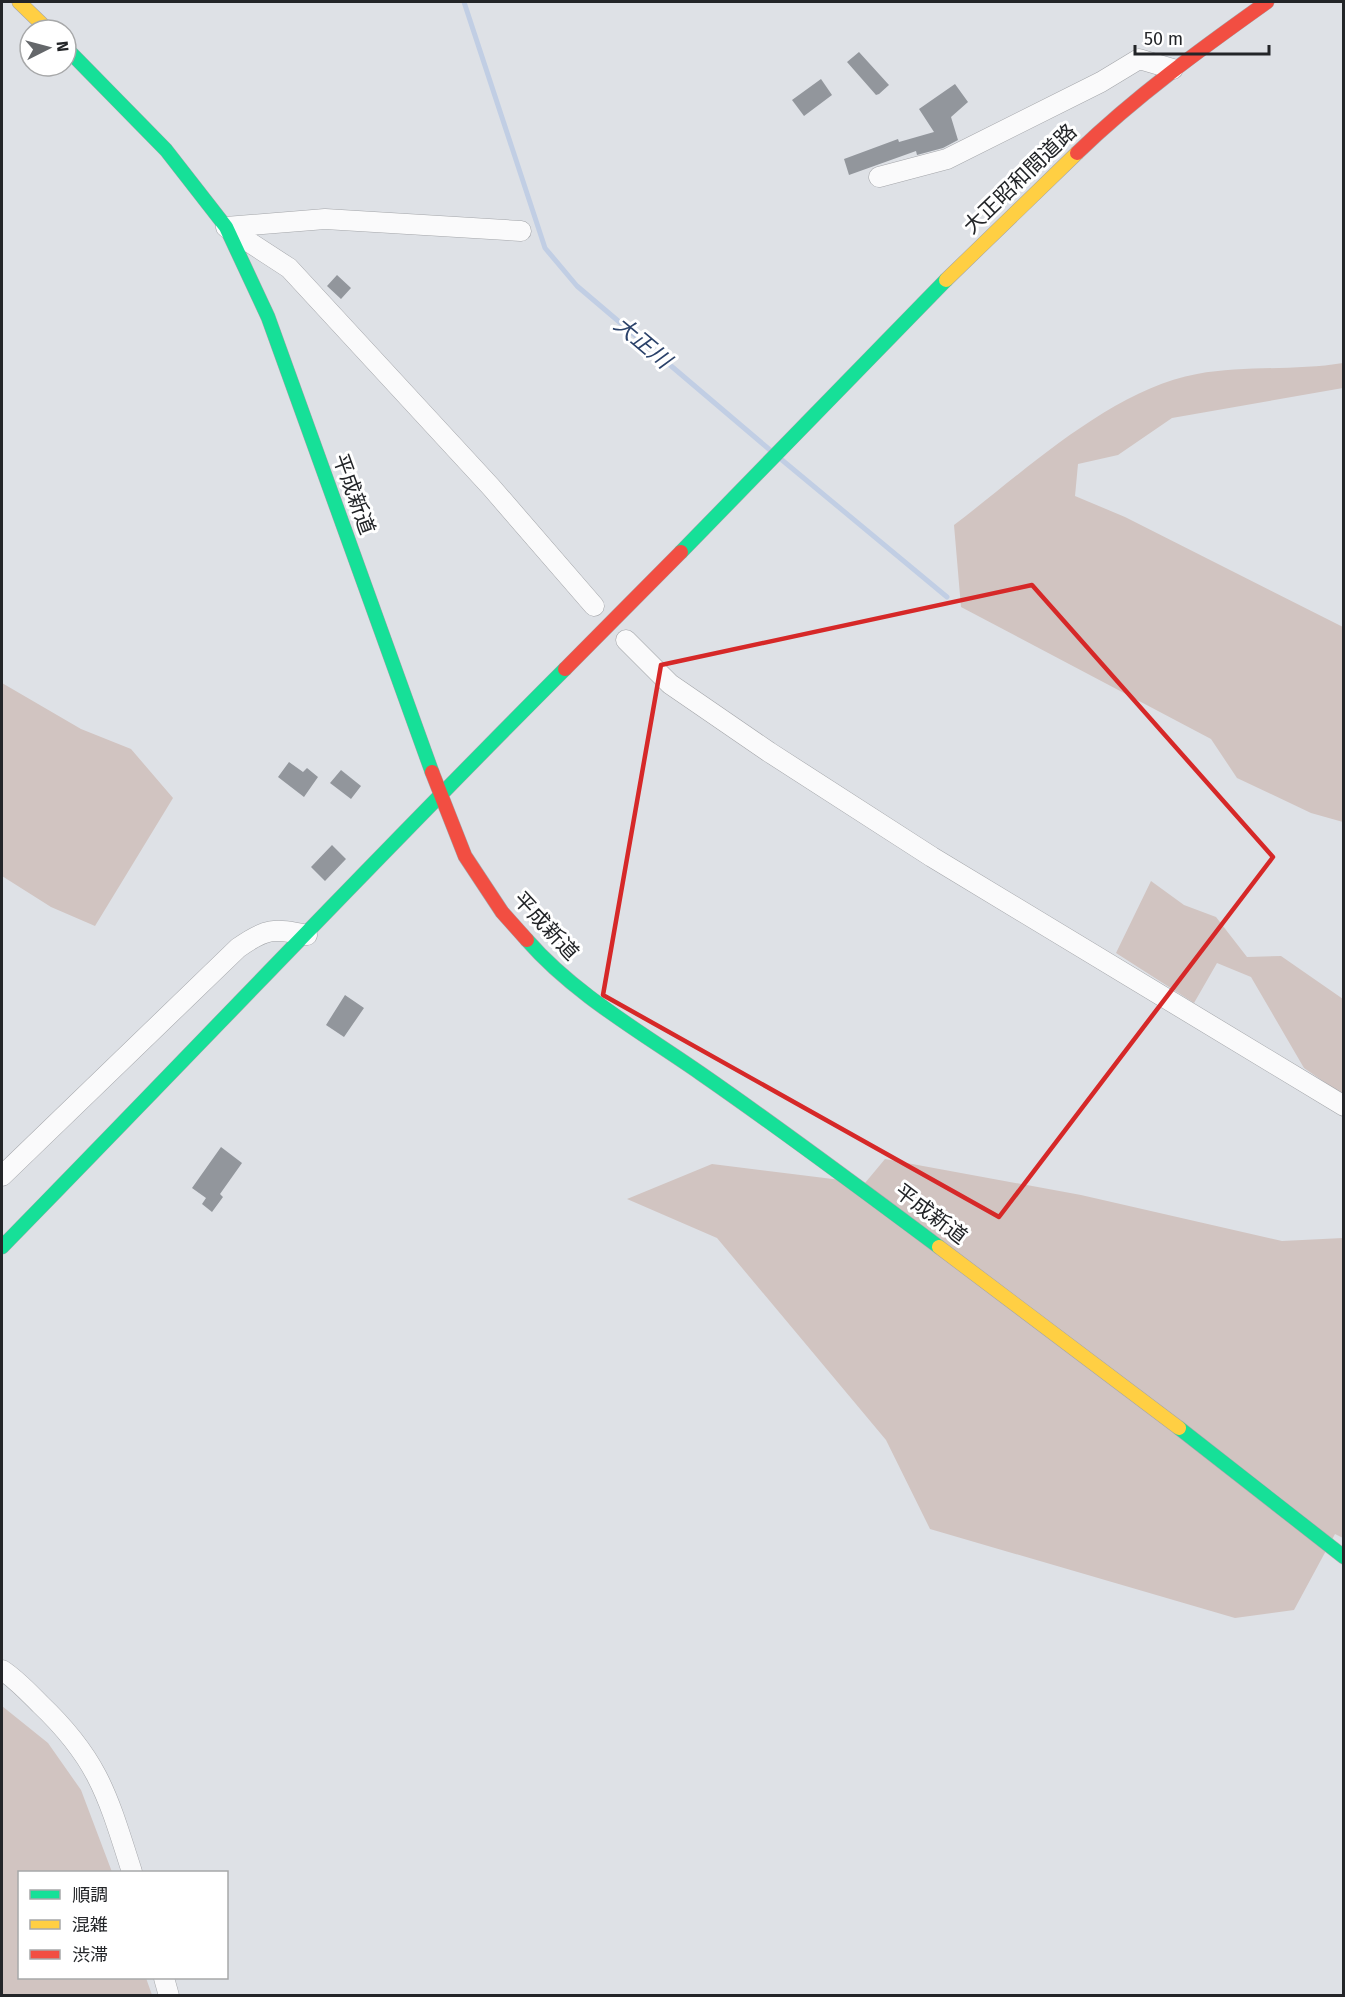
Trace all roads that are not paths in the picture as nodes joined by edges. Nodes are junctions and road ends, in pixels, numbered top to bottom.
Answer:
1 (19, 2) edge
2 (1267, 2) edge
3 (36, 18) edge
4 (78, 60) edge
5 (1173, 69) junction
6 (879, 177) dead end
7 (226, 227) junction
8 (521, 231) dead end
9 (594, 606) dead end
10 (626, 640) dead end
11 (440, 794) junction
12 (307, 935) junction
13 (1344, 1106) edge
14 (2, 1176) edge
15 (2, 1247) edge
16 (1344, 1557) edge
17 (2, 1670) edge
18 (132, 1871) edge
19 (165, 1979) edge
20 (169, 1995) edge

1 - 3 street
2 - 5 street, 大正昭和間道路
4 - 7 street, 平成新道
5 - 6 street
5 - 11 street, 大正昭和間道路
7 - 8 street
7 - 9 street
7 - 11 street, 平成新道
10 - 13 street
11 - 12 street, 大正昭和間道路
11 - 16 street, 平成新道
12 - 14 street
12 - 15 street, 大正昭和間道路
17 - 18 street
19 - 20 street

